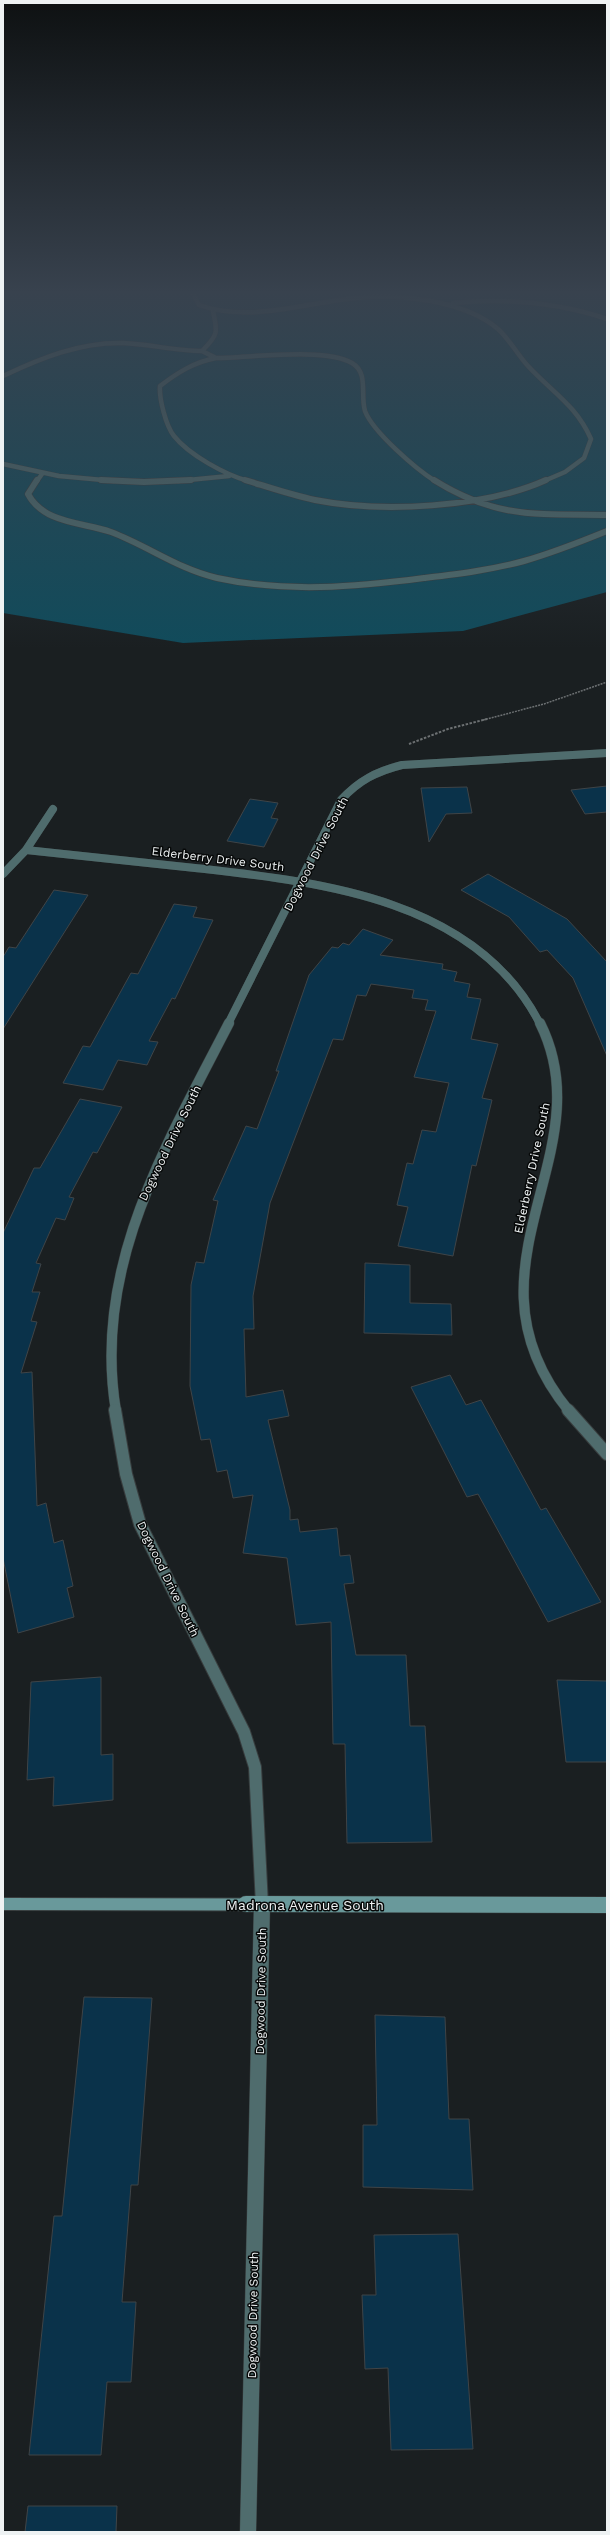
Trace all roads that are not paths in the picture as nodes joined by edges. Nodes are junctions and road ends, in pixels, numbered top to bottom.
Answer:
1 (163, 412) edge
2 (366, 412) edge
3 (577, 412) edge
4 (3, 464) edge
5 (42, 474) junction
6 (229, 476) junction
7 (470, 501) junction
8 (607, 515) edge
9 (607, 531) edge
10 (607, 753) edge
11 (53, 809) dead end
12 (26, 850) junction
13 (3, 874) edge
14 (301, 882) junction
15 (607, 1454) edge
16 (3, 1904) edge
17 (262, 1905) junction
18 (607, 1905) edge
19 (248, 2532) edge

1 - 6 street
2 - 7 street
3 - 7 street
4 - 5 street
5 - 6 street
5 - 9 street
6 - 7 street
7 - 8 street
10 - 14 street, Dogwood Drive South
11 - 12 street
12 - 13 street
12 - 14 street, Elderberry Drive South
14 - 15 street, Elderberry Drive South
14 - 17 street, Dogwood Drive South
16 - 17 main road, Madrona Avenue South
17 - 18 main road, Madrona Avenue South
17 - 19 street, Dogwood Drive South

